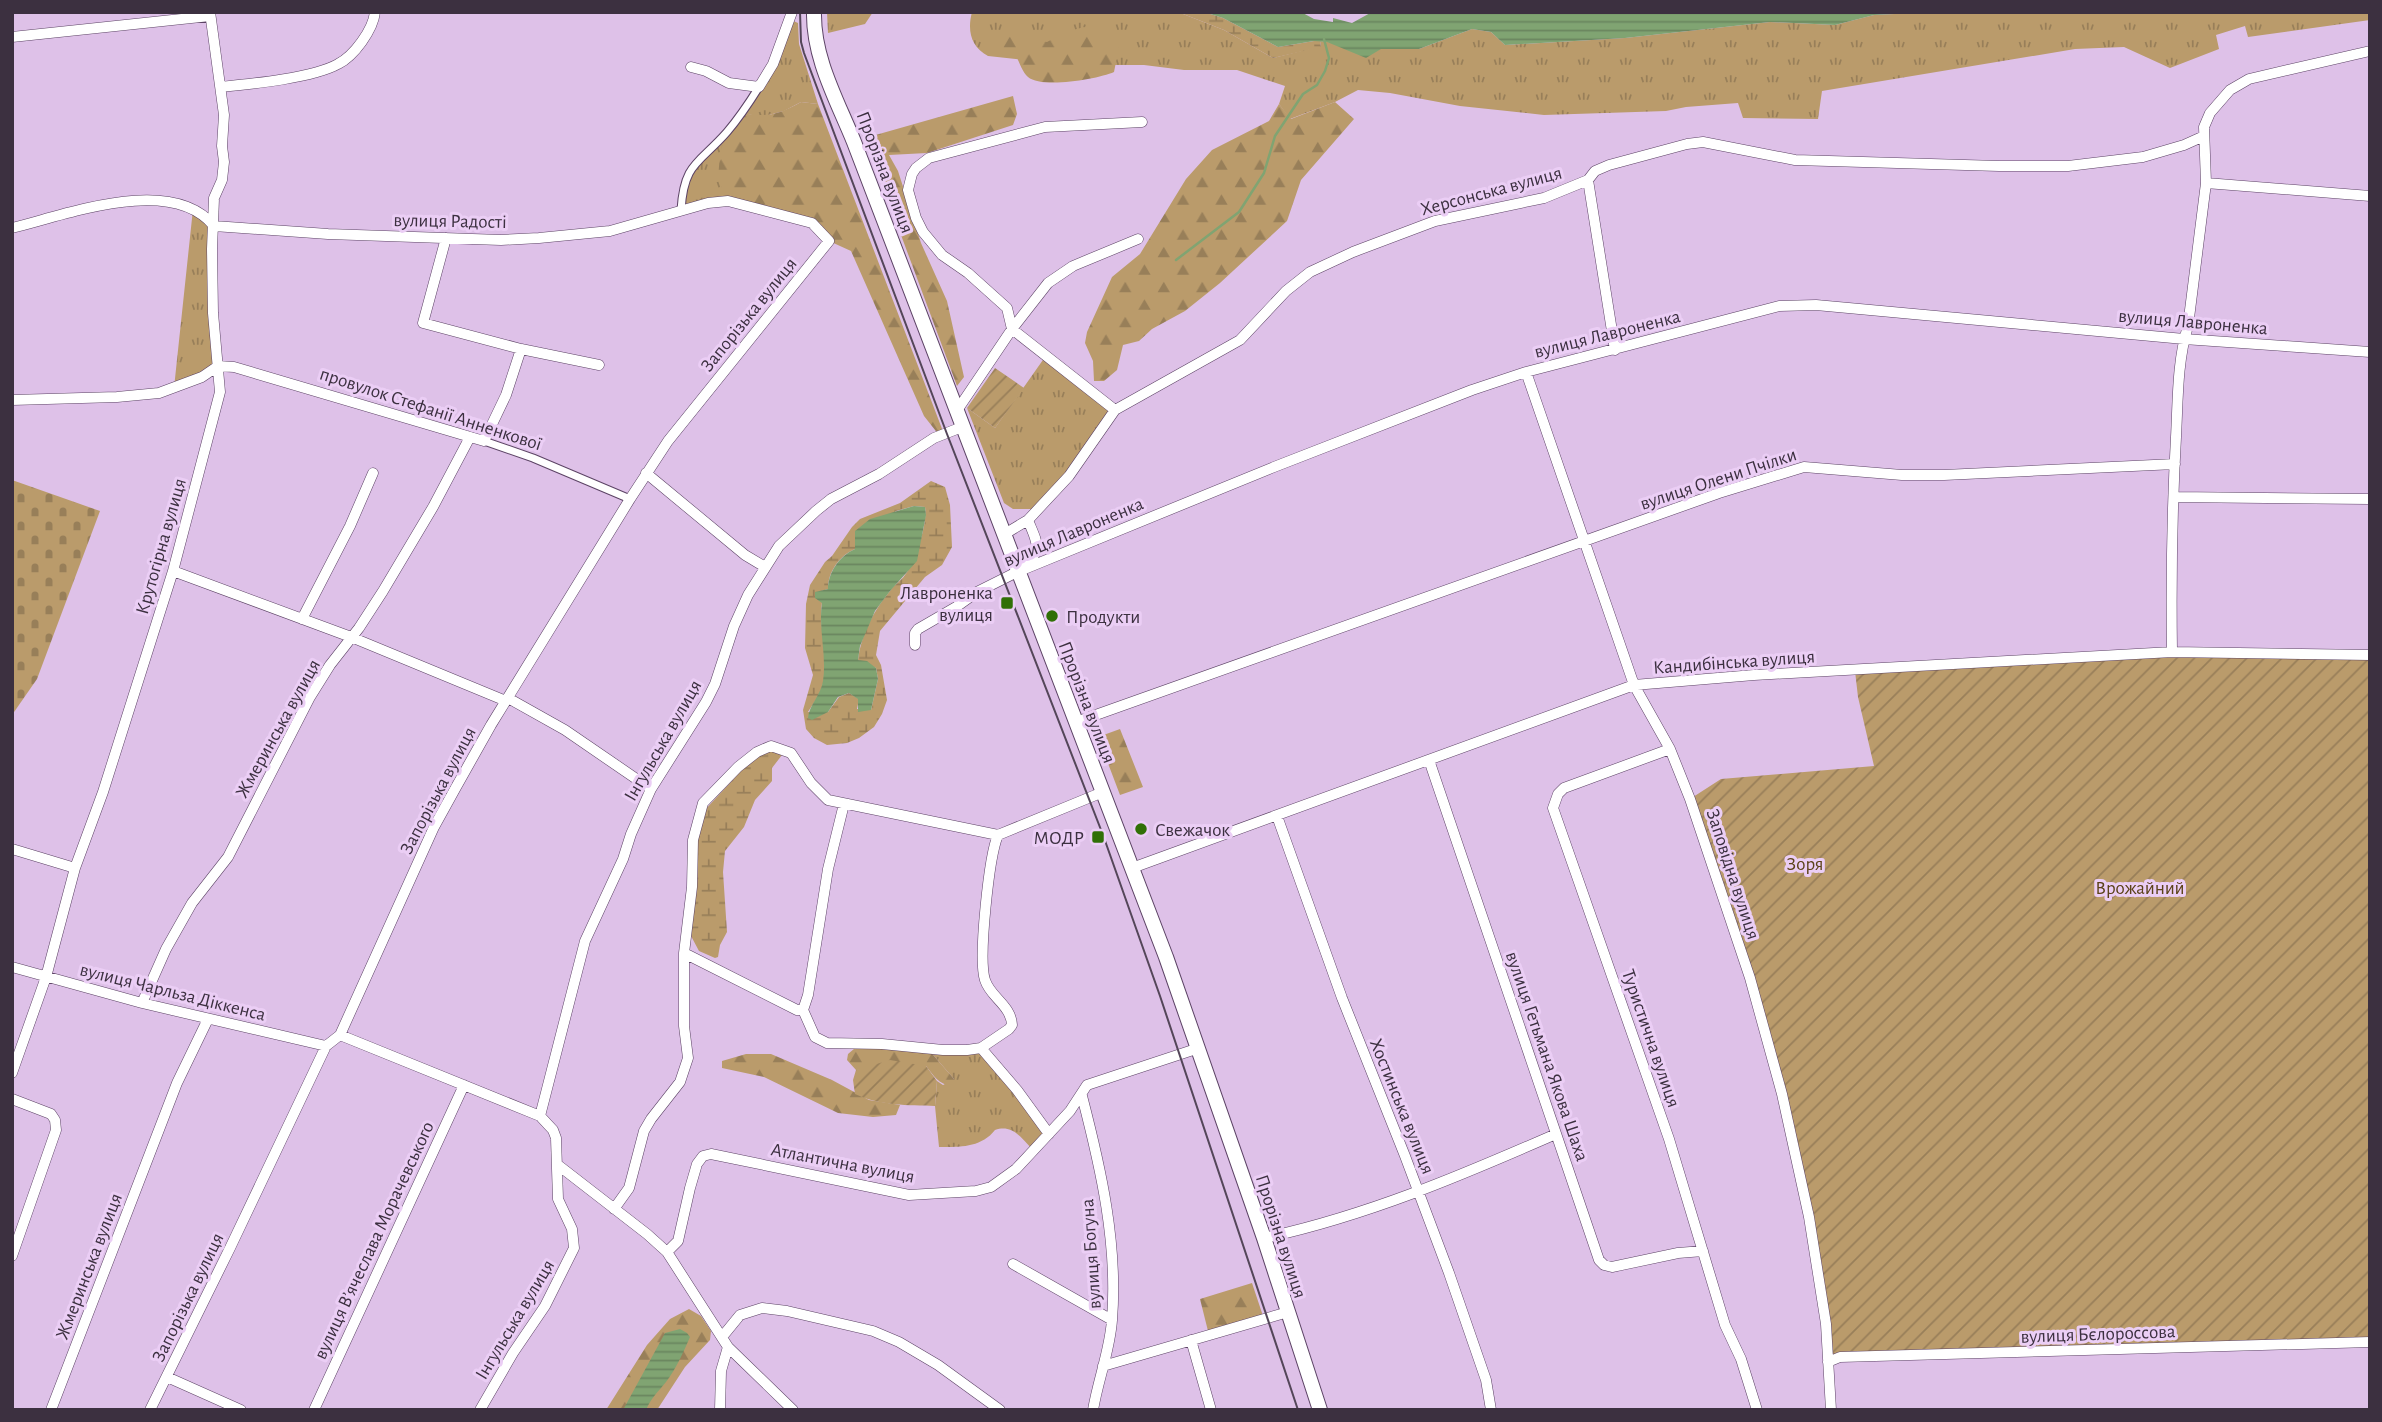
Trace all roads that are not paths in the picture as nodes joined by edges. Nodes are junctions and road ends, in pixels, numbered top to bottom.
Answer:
1 (375, 12) edge
2 (792, 12) edge
3 (814, 12) edge
4 (210, 14) edge
5 (12, 37) edge
6 (2370, 51) edge
7 (691, 66) dead end
8 (759, 87) junction
9 (221, 88) junction
10 (1142, 122) dead end
11 (2204, 131) junction
12 (1588, 180) junction
13 (2206, 183) junction
14 (2370, 196) edge
15 (681, 210) junction
16 (214, 226) junction
17 (12, 228) edge
18 (823, 234) joint
19 (446, 238) junction
20 (1138, 239) dead end
21 (1012, 329) junction
22 (2184, 339) junction
23 (521, 349) junction
24 (1615, 350) junction
25 (2370, 352) edge
26 (599, 365) dead end
27 (218, 366) junction
28 (1526, 372) junction
29 (12, 400) edge
30 (1115, 410) junction
31 (956, 412) junction
32 (962, 427) junction
33 (470, 437) junction
34 (484, 441) junction
35 (2175, 464) junction
36 (373, 473) dead end
37 (646, 473) junction
38 (2174, 497) junction
39 (630, 499) junction
40 (2370, 499) edge
41 (1028, 520) junction
42 (1003, 535) junction
43 (1584, 540) junction
44 (765, 567) junction
45 (173, 571) junction
46 (1017, 572) junction
47 (302, 619) junction
48 (351, 638) junction
49 (915, 645) dead end
50 (2172, 652) junction
51 (2370, 655) edge
52 (1634, 685) junction
53 (507, 699) junction
54 (1076, 722) junction
55 (1670, 749) junction
56 (1429, 760) junction
57 (651, 789) junction
58 (1103, 792) junction
59 (844, 804) junction
60 (1278, 816) junction
61 (998, 835) junction
62 (12, 849) edge
63 (75, 868) junction
64 (1132, 868) junction
65 (684, 953) junction
66 (12, 967) edge
67 (46, 977) junction
68 (142, 1003) junction
69 (803, 1010) junction
70 (208, 1019) junction
71 (340, 1034) junction
72 (326, 1046) junction
73 (981, 1048) junction
74 (1199, 1048) junction
75 (12, 1073) edge
76 (464, 1085) junction
77 (1082, 1096) junction
78 (12, 1099) edge
79 (540, 1116) junction
80 (1049, 1134) junction
81 (1556, 1134) junction
82 (558, 1165) junction
83 (1419, 1193) junction
84 (614, 1209) junction
85 (1264, 1238) junction
86 (1703, 1251) junction
87 (667, 1252) junction
88 (12, 1256) edge
89 (1013, 1264) dead end
90 (1288, 1312) junction
91 (1112, 1320) junction
92 (722, 1337) junction
93 (1191, 1340) junction
94 (2370, 1342) edge
95 (728, 1347) junction
96 (1828, 1362) junction
97 (1103, 1366) junction
98 (167, 1377) junction
99 (51, 1410) edge
100 (150, 1410) edge
101 (241, 1410) edge
102 (314, 1410) edge
103 (480, 1410) edge
104 (720, 1410) edge
105 (793, 1410) edge
106 (1000, 1410) edge
107 (1093, 1410) edge
108 (1211, 1410) edge
109 (1320, 1410) edge
110 (1491, 1410) edge
111 (1757, 1410) edge
112 (1831, 1410) edge

1 - 9 street
2 - 8 street
3 - 31 main road, Прорізна вулиця
4 - 5 street
4 - 9 street, Крутогірна вулиця
6 - 11 street
7 - 8 street
8 - 15 street
9 - 16 street, Крутогірна вулиця
10 - 21 street
11 - 12 street, Херсонська вулиця
11 - 13 street
12 - 24 street
12 - 30 street, Херсонська вулиця
13 - 14 street
13 - 22 street
15 - 18 street, вулиця Радості
15 - 19 street, вулиця Радості
16 - 17 street
16 - 19 street, вулиця Радості
16 - 27 street, Крутогірна вулиця
18 - 37 street, Запорізька вулиця
19 - 23 street
20 - 21 street
21 - 30 street
21 - 31 street
22 - 24 street, вулиця Лавроненка
22 - 25 street, вулиця Лавроненка
22 - 35 street
23 - 26 street
23 - 34 street
24 - 28 street, вулиця Лавроненка
27 - 29 street
27 - 33 street, провулок Стефанії Анненкової
27 - 45 street, Крутогірна вулиця
28 - 43 street, Заповідна вулиця
28 - 46 street, вулиця Лавроненка
30 - 41 street, Херсонська вулиця
31 - 32 main road, Прорізна вулиця
32 - 42 main road, Прорізна вулиця
32 - 44 street, Інгульська вулиця
33 - 34 street, провулок Стефанії Анненкової
33 - 48 street, Жмеринська вулиця
34 - 39 street, провулок Стефанії Анненкової
35 - 38 street
35 - 43 street, вулиця Олени Пчілки
36 - 47 street
37 - 39 street, Запорізька вулиця
37 - 44 street
38 - 40 street
38 - 50 street
39 - 53 street, Запорізька вулиця
41 - 42 street, Херсонська вулиця
41 - 46 street
42 - 46 main road, Прорізна вулиця
43 - 52 street, Заповідна вулиця
43 - 54 street, вулиця Олени Пчілки
44 - 57 street, Інгульська вулиця
45 - 47 street
45 - 63 street, Крутогірна вулиця
46 - 49 street, вулиця Лавроненка
46 - 54 main road, Прорізна вулиця
47 - 48 street
48 - 53 street
48 - 68 street, Жмеринська вулиця
50 - 51 street, Кандибінська вулиця
50 - 52 street, Кандибінська вулиця
52 - 55 street, Заповідна вулиця
52 - 56 street, Кандибінська вулиця
53 - 57 street
53 - 71 street, Запорізька вулиця
54 - 58 main road, Прорізна вулиця
55 - 86 street, Туристична вулиця
55 - 96 street, Заповідна вулиця
56 - 60 street, Кандибінська вулиця
56 - 81 street, вулиця Гетьмана Якова Шаха
57 - 79 street, Інгульська вулиця
58 - 61 street
58 - 64 main road, Прорізна вулиця
59 - 61 street
59 - 65 street
59 - 69 street
60 - 64 street, Кандибінська вулиця
60 - 83 street, Хостинська вулиця
61 - 73 street
62 - 63 street
63 - 67 street, Крутогірна вулиця
64 - 74 main road, Прорізна вулиця
65 - 69 street
65 - 84 street
66 - 67 street, вулиця Чарльза Діккенса
67 - 68 street, вулиця Чарльза Діккенса
67 - 75 street, Крутогірна вулиця
68 - 70 street, вулиця Чарльза Діккенса
69 - 73 street
70 - 72 street, вулиця Чарльза Діккенса
70 - 99 street, Жмеринська вулиця
71 - 72 street, Запорізька вулиця
71 - 76 street
72 - 98 street, Запорізька вулиця
73 - 80 street
74 - 77 street, Атлантична вулиця
74 - 85 main road, Прорізна вулиця
76 - 79 street
76 - 102 street, вулиця В’ячеслава Морачевського
77 - 80 street, Атлантична вулиця
77 - 91 street, вулиця Богуна
78 - 88 street
79 - 82 street, Інгульська вулиця
80 - 87 street, Атлантична вулиця
81 - 83 street
81 - 86 street, вулиця Гетьмана Якова Шаха
82 - 84 street
82 - 103 street, Інгульська вулиця
83 - 85 street
83 - 110 street, Хостинська вулиця
84 - 87 street
85 - 90 main road, Прорізна вулиця
86 - 111 street, Туристична вулиця
87 - 92 street
89 - 91 street
90 - 93 street
90 - 109 main road, Прорізна вулиця
91 - 97 street, вулиця Богуна
92 - 95 street
92 - 106 street
93 - 97 street
93 - 108 street
94 - 96 street, вулиця Бєлороссова
95 - 104 street
95 - 105 street
96 - 112 street, Заповідна вулиця
97 - 107 street, вулиця Богуна
98 - 100 street, Запорізька вулиця
98 - 101 street

